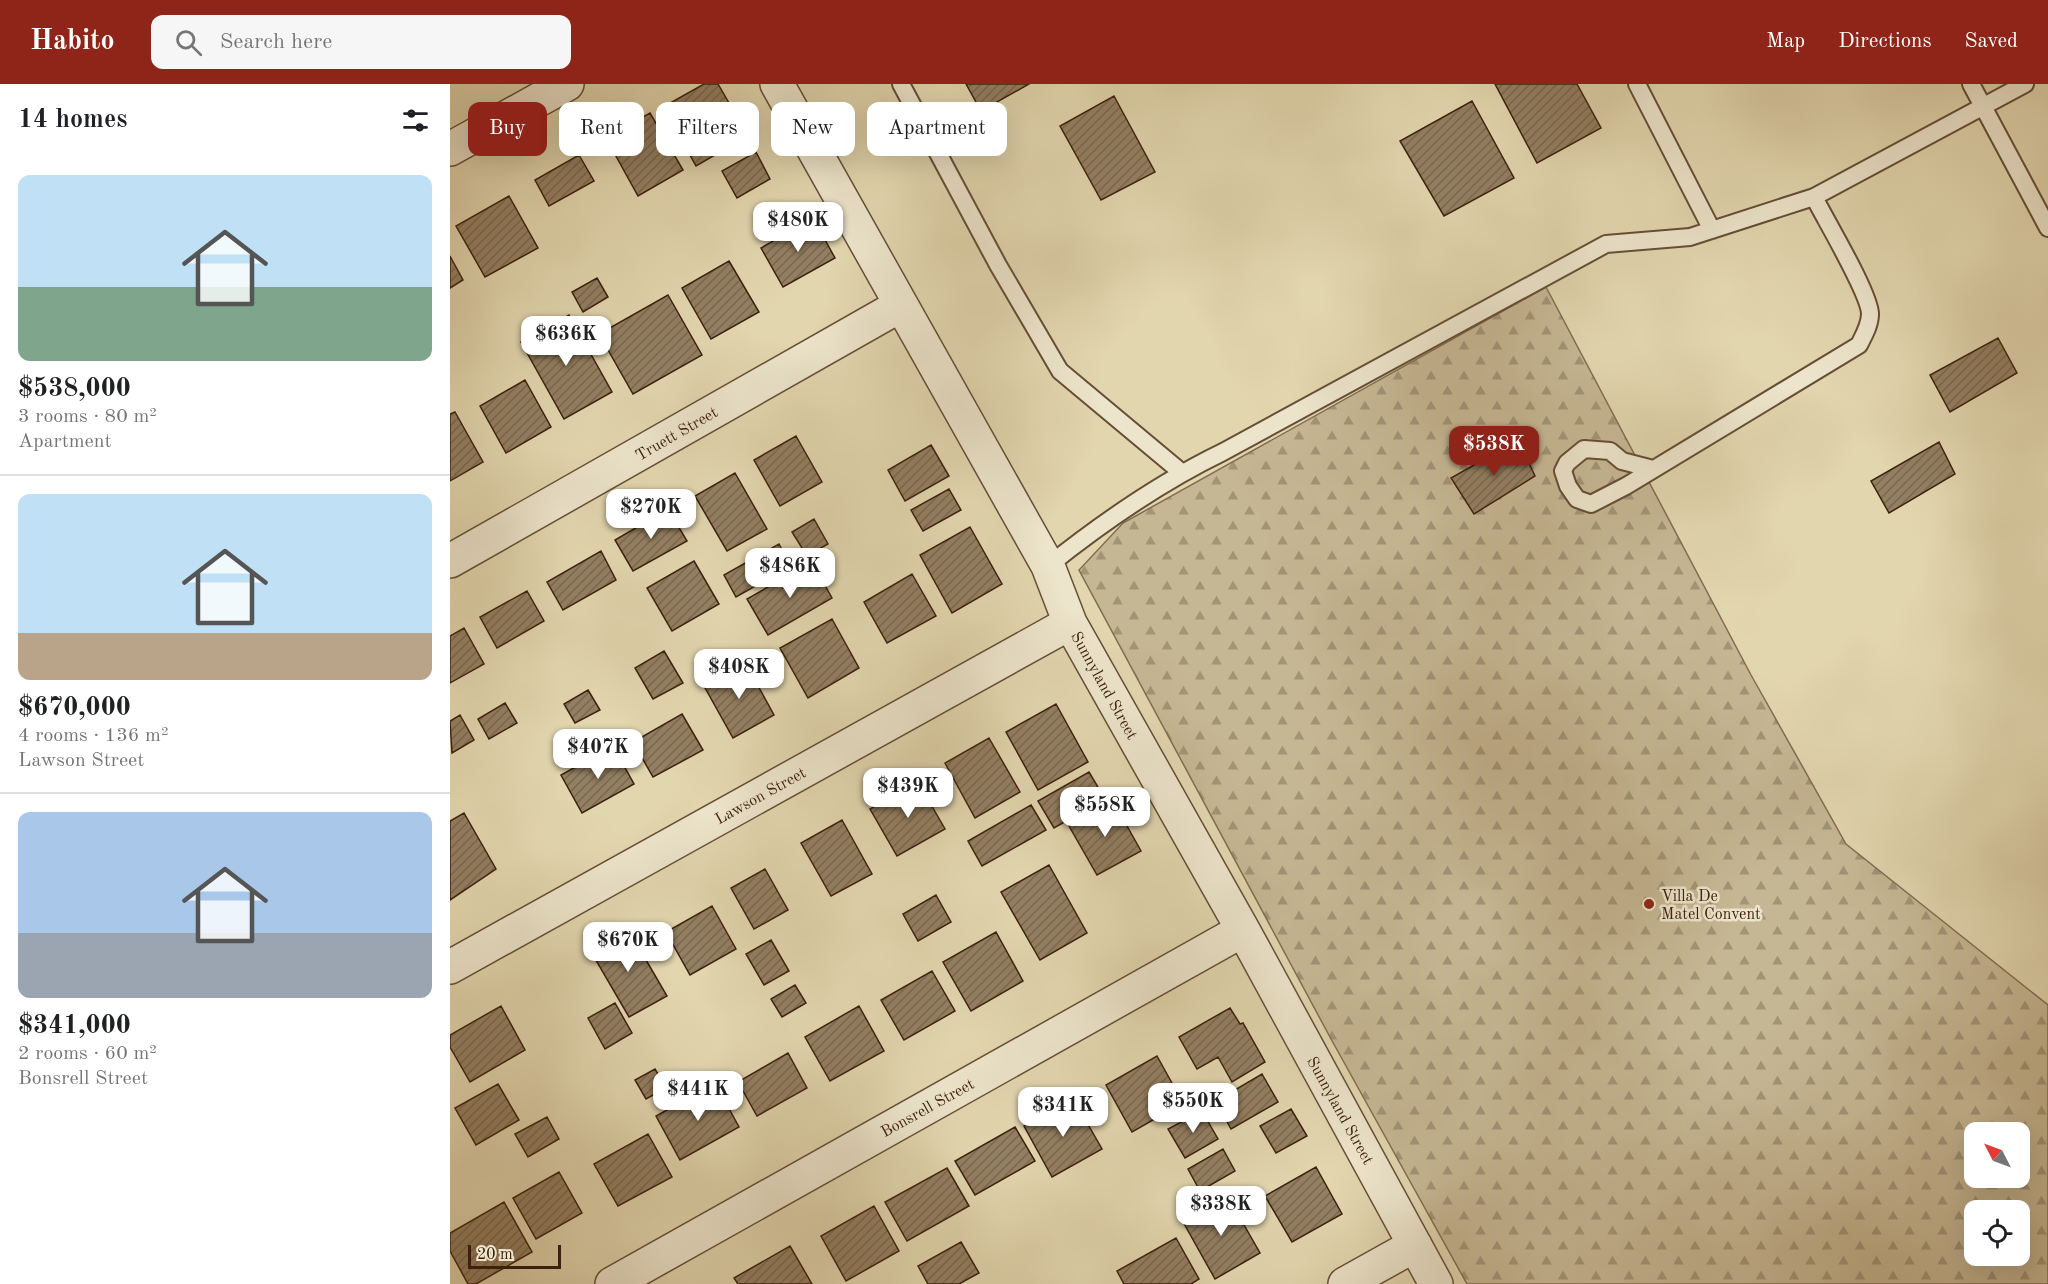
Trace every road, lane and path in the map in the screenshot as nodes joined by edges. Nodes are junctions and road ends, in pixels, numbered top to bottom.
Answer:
1 (567, 84) edge
2 (777, 84) edge
3 (901, 84) edge
4 (1637, 84) edge
5 (1971, 84) edge
6 (2025, 84) edge
7 (1983, 106) junction
8 (450, 149) edge
9 (1814, 197) junction
10 (2048, 228) edge
11 (1712, 230) junction
12 (901, 305) junction
13 (1653, 469) junction
14 (1181, 472) junction
15 (450, 561) edge
16 (1048, 566) junction
17 (1070, 623) junction
18 (1243, 930) junction
19 (450, 967) edge
20 (1414, 1245) junction
21 (612, 1284) edge
22 (1345, 1284) edge
23 (1436, 1284) edge

1 - 8 street
2 - 12 street, Sunnyland Street
3 - 14 lane
4 - 11 lane
5 - 7 lane
6 - 7 lane
7 - 9 lane
7 - 10 lane
9 - 11 lane
9 - 13 lane
11 - 14 lane
12 - 15 street, Truett Street
12 - 16 street, Sunnyland Street
13 - 13 lane
14 - 16 lane
16 - 17 street, Sunnyland Street
17 - 18 street, Sunnyland Street
17 - 19 street, Lawson Street
18 - 20 street, Sunnyland Street
18 - 21 street, Bonsrell Street
20 - 22 street
20 - 23 street, Sunnyland Street

